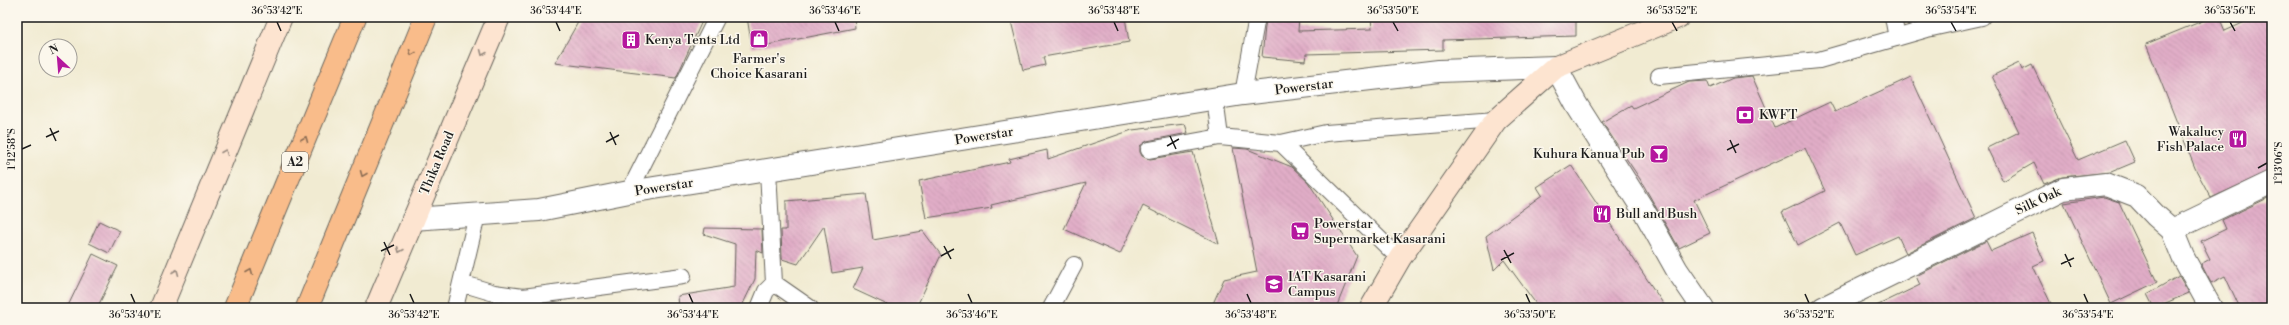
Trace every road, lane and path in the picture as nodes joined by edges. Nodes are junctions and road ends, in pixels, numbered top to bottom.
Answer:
1 (281, 17) edge
2 (355, 17) edge
3 (426, 17) edge
4 (499, 17) edge
5 (717, 17) edge
6 (1257, 17) edge
7 (1678, 17) edge
8 (1893, 17) edge
9 (1982, 17) edge
10 (1897, 38) junction
11 (1556, 67) junction
12 (1659, 76) dead end
13 (1243, 94) junction
14 (1215, 99) junction
15 (1496, 120) junction
16 (1220, 137) junction
17 (1281, 143) junction
18 (1149, 150) dead end
19 (768, 171) junction
20 (2272, 182) edge
21 (629, 192) junction
22 (477, 215) junction
23 (413, 219) junction
24 (2172, 230) junction
25 (1400, 259) junction
26 (1074, 265) dead end
27 (683, 276) dead end
28 (461, 283) junction
29 (774, 284) junction
30 (161, 308) edge
31 (235, 308) edge
32 (307, 308) edge
33 (376, 308) edge
34 (455, 308) edge
35 (759, 308) edge
36 (810, 308) edge
37 (1051, 308) edge
38 (1371, 308) edge
39 (1703, 308) edge
40 (1822, 308) edge
41 (2211, 308) edge

30 -> 1 main road
31 -> 2 highway, A2
3 -> 32 highway
4 -> 23 main road, Thika Road
5 - 21 lane
6 - 13 lane
7 - 11 main road
8 - 10 lane
9 - 10 lane
10 - 12 lane
11 - 13 street, Powerstar
11 - 15 main road
11 - 39 street
13 - 14 street, Powerstar
14 - 16 lane
14 - 19 street, Powerstar
15 - 17 lane
15 - 25 main road
16 - 17 lane
16 - 18 lane
17 - 25 lane
19 - 21 street, Powerstar
19 - 29 lane
20 - 24 street
21 - 22 street, Powerstar
22 - 23 street, Powerstar
22 - 28 lane
23 -> 33 main road, Thika Road
24 - 40 street, Silk Oak
24 - 41 street
25 - 38 main road
26 - 37 lane
27 - 28 lane
28 - 34 lane
29 - 35 lane
29 - 36 lane

